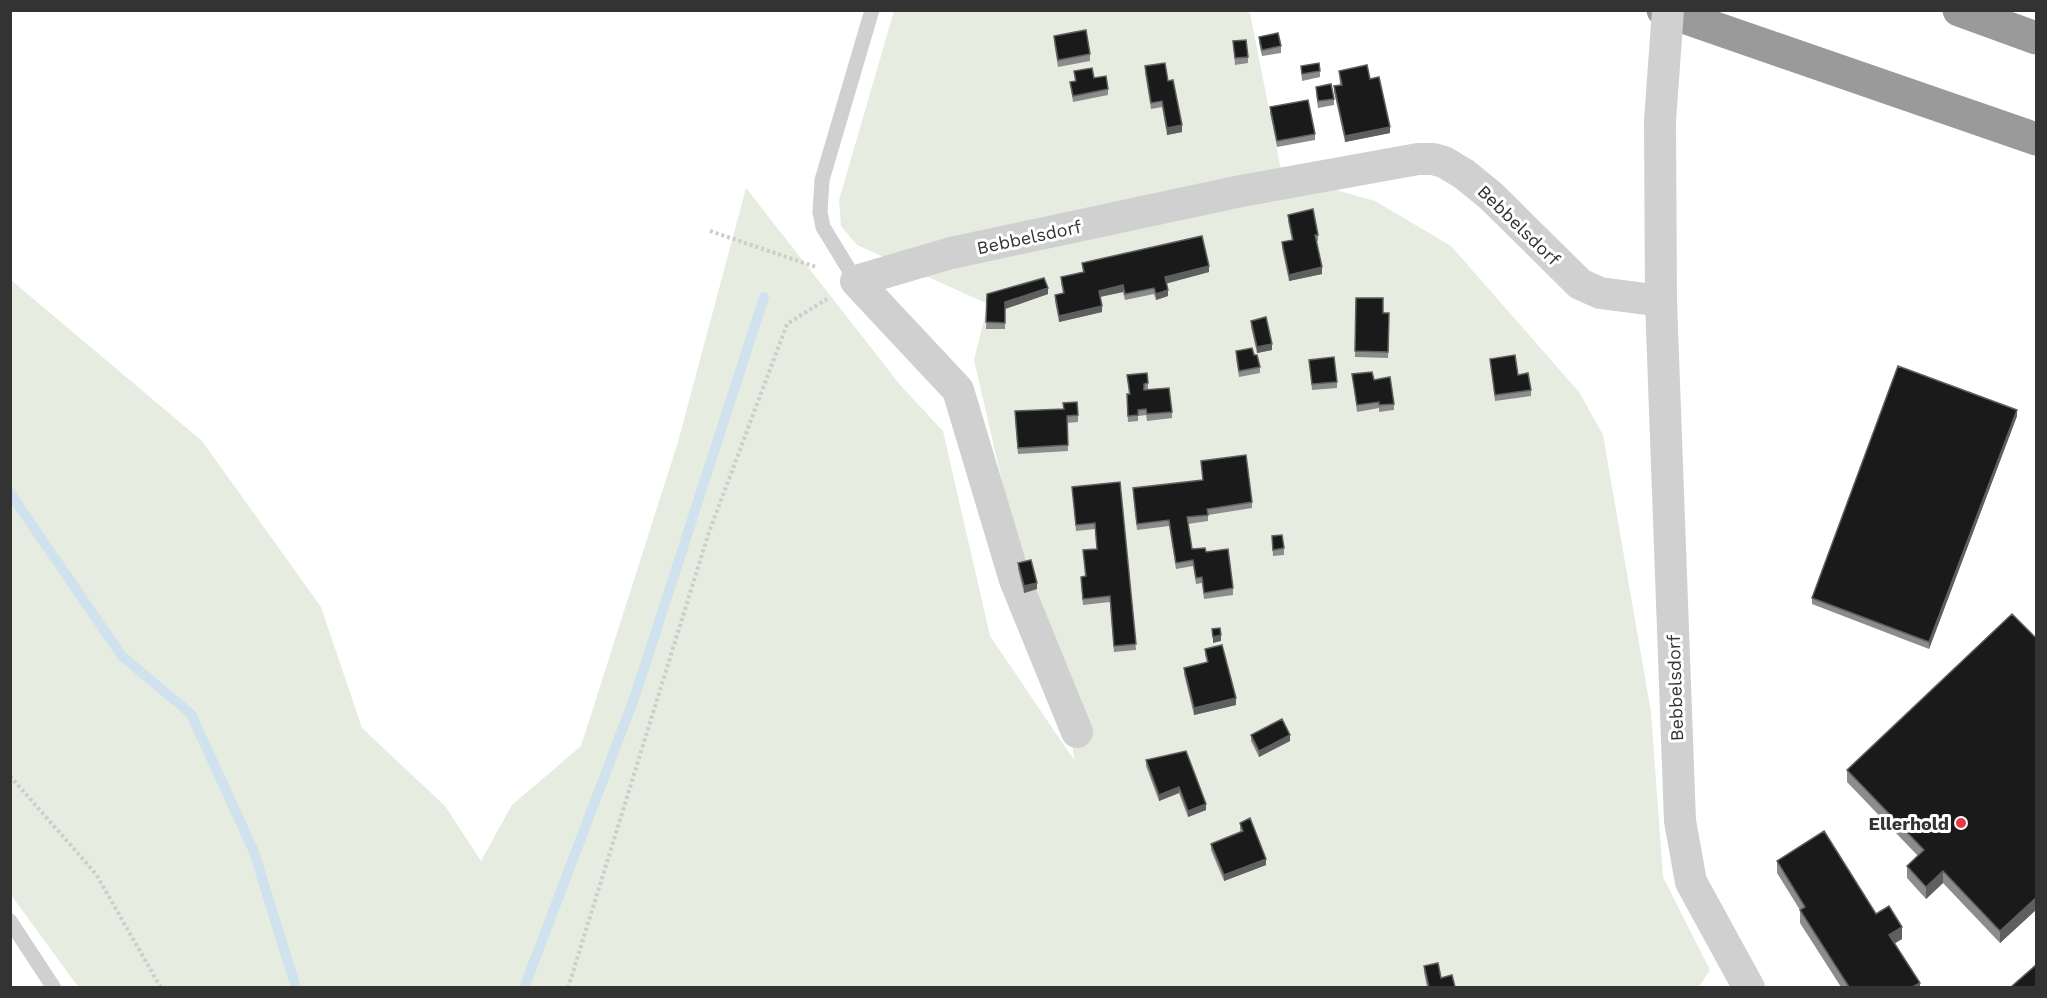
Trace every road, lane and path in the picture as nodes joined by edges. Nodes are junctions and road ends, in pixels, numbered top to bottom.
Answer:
1 (872, 10) edge
2 (1665, 10) edge
3 (1959, 10) edge
4 (2037, 38) edge
5 (2031, 139) edge
6 (711, 231) dead end
7 (856, 281) junction
8 (1661, 302) junction
9 (1077, 732) dead end
10 (10, 776) edge
11 (10, 921) edge
12 (54, 987) edge
13 (161, 987) edge
14 (568, 987) edge
15 (1749, 987) edge

1 - 7 lane
2 - 5 highway
2 - 8 street, Bebbelsdorf, bridge
3 - 4 highway
6 - 7 path
7 - 8 street, Bebbelsdorf
7 - 9 street
7 - 14 path
8 - 15 street, Bebbelsdorf
10 - 13 path
11 - 12 lane

